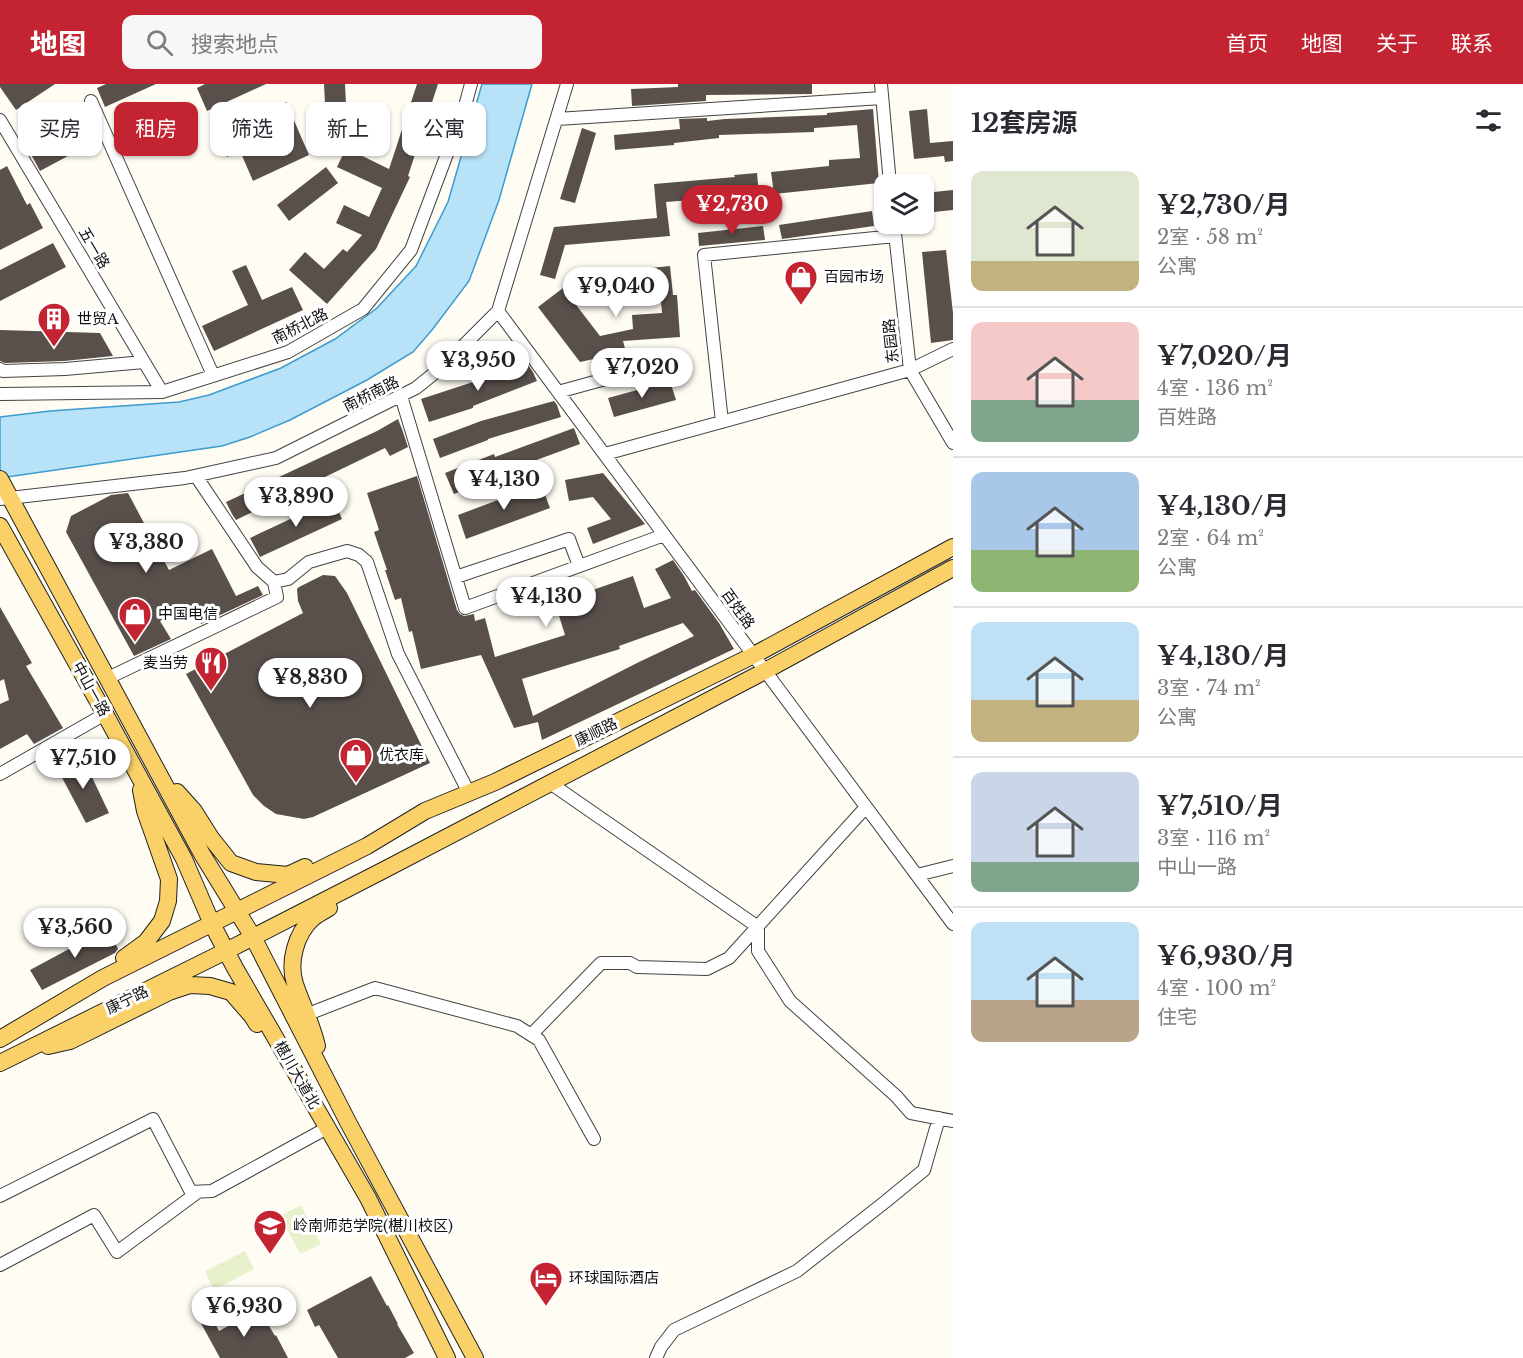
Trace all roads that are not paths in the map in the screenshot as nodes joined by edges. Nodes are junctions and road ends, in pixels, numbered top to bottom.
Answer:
1 (471, 84) edge
2 (567, 84) edge
3 (881, 84) edge
4 (882, 98) junction
5 (91, 101) dead end
6 (556, 119) junction
7 (0, 120) edge
8 (889, 174) edge
9 (874, 233) edge
10 (894, 234) edge
11 (498, 311) junction
12 (953, 349) edge
13 (144, 362) junction
14 (667, 362) dead end
15 (0, 369) edge
16 (910, 370) junction
17 (213, 375) junction
18 (162, 392) junction
19 (558, 392) junction
20 (0, 394) edge
21 (401, 396) junction
22 (722, 422) junction
23 (953, 443) edge
24 (605, 454) junction
25 (196, 476) junction
26 (0, 479) edge
27 (5, 499) edge
28 (0, 526) edge
29 (664, 535) junction
30 (953, 547) edge
31 (579, 566) junction
32 (953, 568) edge
33 (456, 577) junction
34 (274, 582) junction
35 (754, 656) junction
36 (765, 671) junction
37 (108, 678) junction
38 (105, 714) junction
39 (155, 767) junction
40 (0, 774) edge
41 (138, 774) junction
42 (550, 783) junction
43 (469, 793) junction
44 (866, 807) junction
45 (425, 811) junction
46 (953, 866) edge
47 (381, 871) junction
48 (917, 875) junction
49 (236, 910) junction
50 (212, 924) junction
51 (953, 924) edge
52 (758, 927) junction
53 (253, 937) junction
54 (226, 951) junction
55 (308, 1014) junction
56 (6, 1035) edge
57 (531, 1035) junction
58 (21, 1053) junction
59 (0, 1063) edge
60 (323, 1074) junction
61 (299, 1079) junction
62 (939, 1118) junction
63 (953, 1121) edge
64 (327, 1128) junction
65 (594, 1139) dead end
66 (198, 1192) junction
67 (0, 1196) edge
68 (0, 1264) edge
69 (447, 1358) edge
70 (475, 1358) edge
71 (656, 1358) edge

1 - 17 street, 南桥北路
2 - 6 street, 南桥南路
3 - 4 street
4 - 6 street
4 - 8 street
5 - 17 street
6 - 11 street, 南桥南路
7 - 13 street, 五一路
9 - 22 street
10 - 16 street, 东园路
11 - 19 street, 百姓路
11 - 21 street, 南桥南路
12 - 16 street
13 - 15 street
13 - 18 street, 五一路
14 - 19 street
16 - 22 street
16 - 23 street, 东园路
17 - 18 street, 南桥北路
18 - 20 street, 南桥北路
19 - 24 street, 百姓路
21 - 25 street, 南桥南路
21 - 33 street
22 - 24 street
24 - 29 street, 百姓路
25 - 27 street, 南桥南路
25 - 34 street
26 - 27 main road
27 - 37 main road
28 - 38 main road, 中山一路
29 - 31 street
29 - 35 street, 百姓路
30 - 35 main road, 康顺路
31 - 33 street
31 - 33 street
32 - 36 main road, 康顺路
34 - 37 street
34 - 43 street
35 - 36 street, 百姓路
35 - 43 main road, 康顺路
36 - 42 main road, 康顺路
36 - 44 street, 百姓路
37 - 39 main road
38 - 40 street
38 - 41 main road, 中山一路
39 - 45 main road
39 - 49 main road
41 - 50 main road, 中山一路
41 - 56 main road
42 - 47 main road, 康顺路
42 - 52 street
43 - 45 main road, 康顺路
44 - 48 street, 百姓路
44 - 52 street
45 - 49 main road, 康顺路
46 - 48 street
47 - 53 main road, 康顺路
47 - 55 main road
48 - 51 street, 百姓路
49 - 50 main road, 康宁路
49 - 53 main road
50 - 54 main road, 中山一路
50 - 56 main road, 康宁路
52 - 57 street
52 - 62 street
53 - 54 main road, 康宁路
53 - 60 main road, 椹川大道北
54 - 58 main road, 康宁路
54 - 61 main road, 椹川大道北
55 - 57 street
55 - 60 main road
57 - 65 street
58 - 59 main road, 康宁路
58 - 61 main road
60 - 70 main road
61 - 64 main road, 椹川大道北
62 - 63 street
62 - 71 street
64 - 66 street
64 - 69 main road, 椹川大道北
66 - 67 street
66 - 68 street

